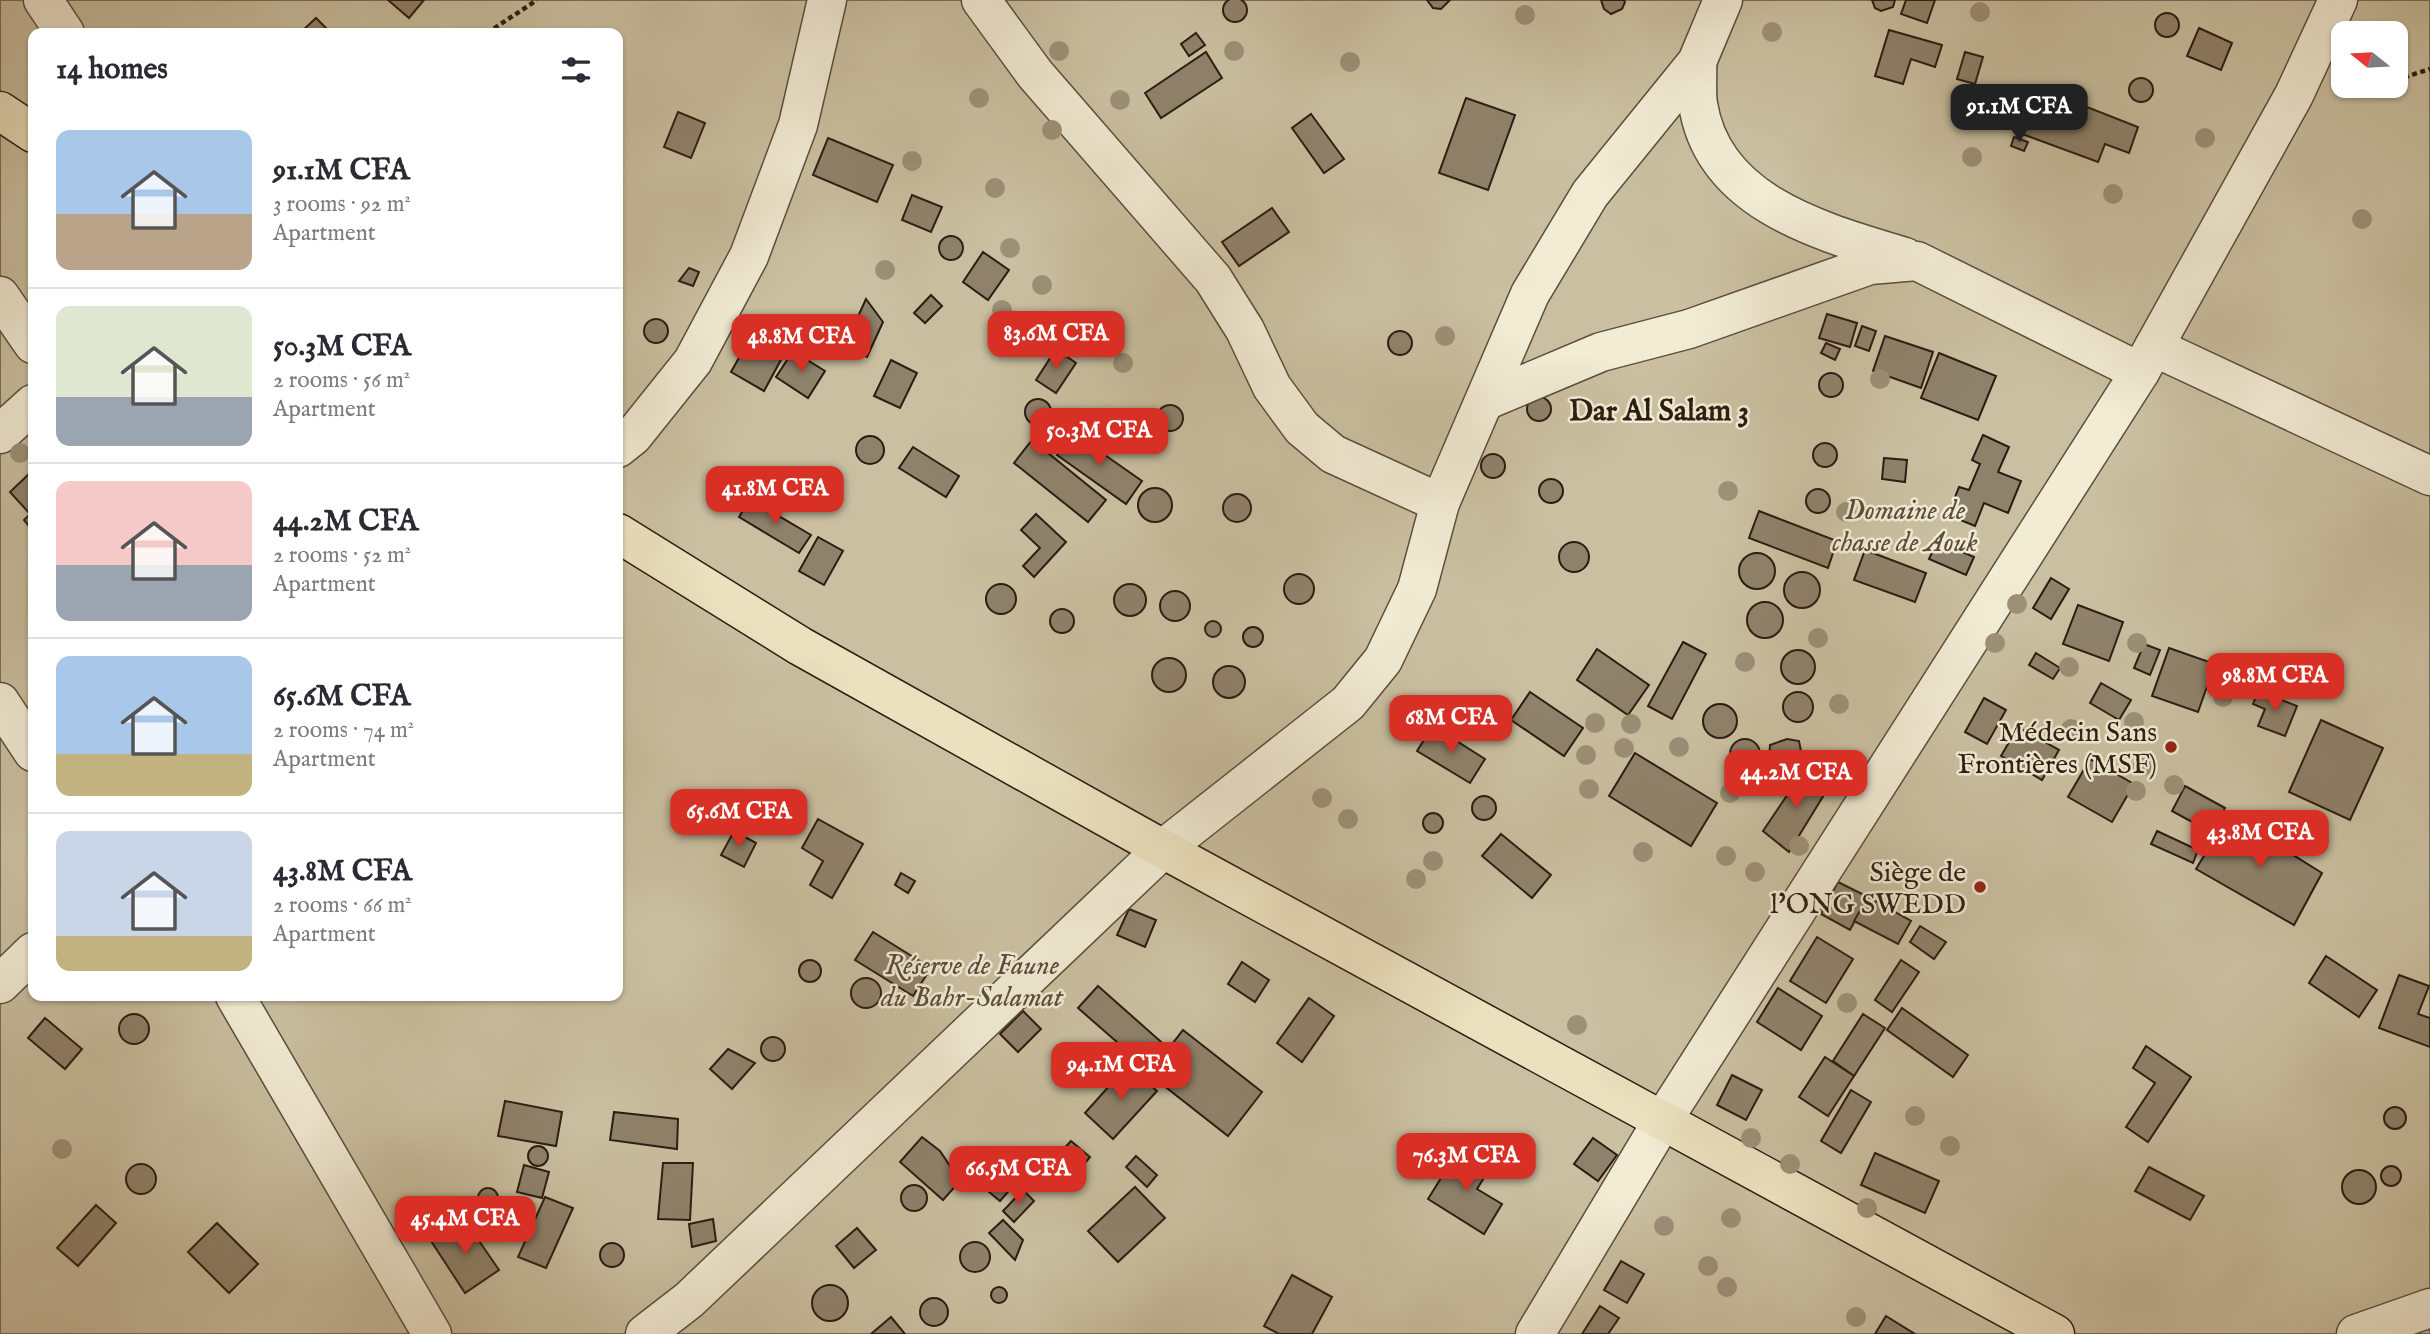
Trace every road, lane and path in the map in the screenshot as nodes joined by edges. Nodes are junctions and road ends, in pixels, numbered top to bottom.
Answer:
1 (43, 0) edge
2 (537, 0) edge
3 (827, 0) edge
4 (981, 0) edge
5 (1723, 0) edge
6 (2338, 0) edge
7 (62, 28) edge
8 (494, 28) edge
9 (1697, 62) junction
10 (2430, 69) edge
11 (2408, 76) edge
12 (0, 111) edge
13 (28, 130) edge
14 (1917, 261) junction
15 (0, 296) edge
16 (28, 337) edge
17 (2147, 360) junction
18 (1487, 400) junction
19 (28, 409) edge
20 (0, 434) edge
21 (623, 444) edge
22 (2430, 476) edge
23 (1440, 503) junction
24 (623, 536) edge
25 (0, 702) edge
26 (28, 744) edge
27 (1163, 849) junction
28 (28, 956) edge
29 (0, 984) edge
30 (237, 1001) edge
31 (1663, 1120) junction
32 (2430, 1308) edge
33 (432, 1334) edge
34 (645, 1334) edge
35 (1535, 1334) edge
36 (2055, 1334) edge
37 (2356, 1334) edge

1 - 7 street
2 - 8 path
3 - 21 street
4 - 23 street
5 - 9 street
6 - 17 street
9 - 14 street
9 - 18 street
10 - 11 path
12 - 13 main road
14 - 17 street
14 - 18 street
15 - 16 street
17 - 22 street
17 - 31 street
18 - 23 street
19 - 20 street
23 - 27 street
24 - 27 main road
25 - 26 street
27 - 31 main road
27 - 34 street
28 - 29 street
30 - 33 street
31 - 35 street
31 - 36 main road
32 - 37 street

